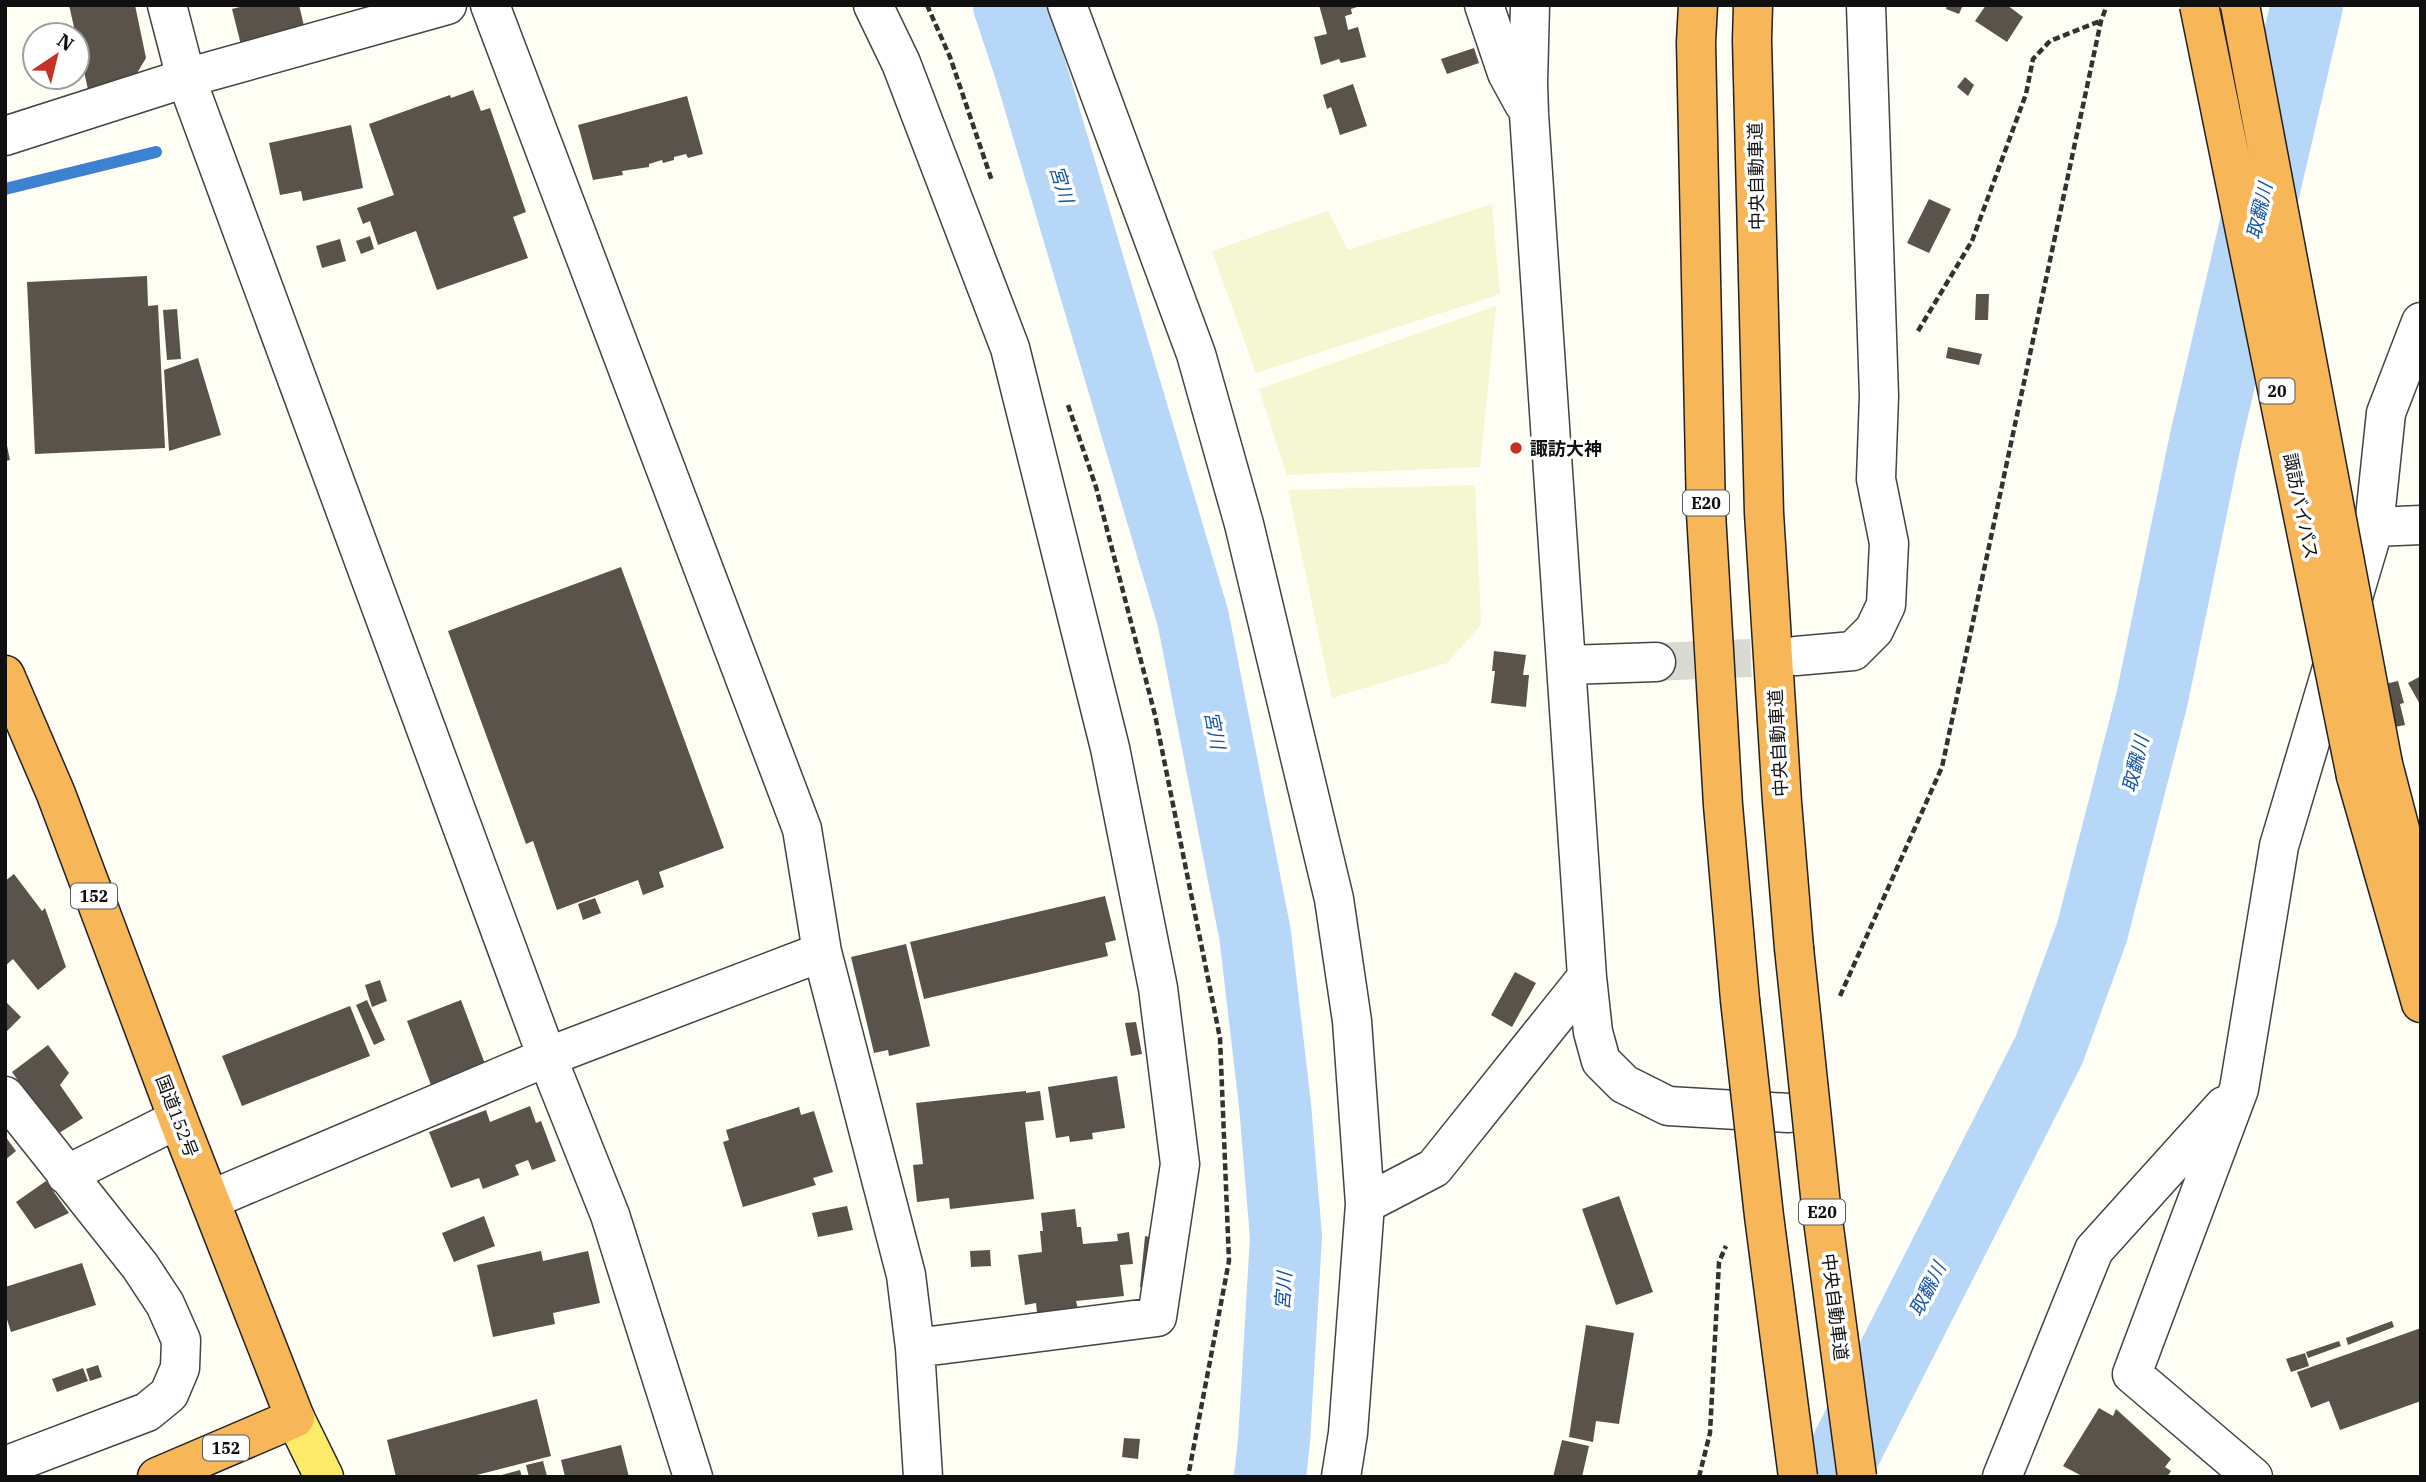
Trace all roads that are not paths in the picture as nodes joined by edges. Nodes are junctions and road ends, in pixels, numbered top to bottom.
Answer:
1 (167, 5) edge
2 (447, 5) edge
3 (490, 5) edge
4 (873, 5) edge
5 (1067, 5) edge
6 (1484, 5) edge
7 (1530, 5) edge
8 (1698, 5) edge
9 (1753, 5) edge
10 (1866, 5) edge
11 (2199, 5) edge
12 (2240, 5) edge
13 (186, 78) junction
14 (1529, 114) junction
15 (5, 136) edge
16 (2421, 321) edge
17 (2421, 525) edge
18 (2374, 527) junction
19 (1796, 656) tunnel mouth
20 (1656, 662) tunnel mouth
21 (1567, 665) junction
22 (5, 675) edge
23 (2370, 770) junction
24 (2421, 910) edge
25 (822, 952) junction
26 (1587, 977) junction
27 (2421, 1003) edge
28 (547, 1057) junction
29 (2239, 1089) junction
30 (5, 1096) edge
31 (1789, 1113) dead end
32 (178, 1119) junction
33 (66, 1175) junction
34 (210, 1200) junction
35 (1364, 1204) junction
36 (915, 1348) junction
37 (295, 1418) junction
38 (5, 1465) edge
39 (157, 1477) edge
40 (324, 1477) edge
41 (692, 1477) edge
42 (923, 1477) edge
43 (1341, 1477) edge
44 (1798, 1477) edge
45 (1857, 1477) edge
46 (2002, 1477) edge
47 (2253, 1477) edge

1 - 13 street
2 - 13 street
3 - 25 street
4 - 36 street
5 - 35 street
6 - 14 street
7 - 14 street
8 - 44 highway, E20, bridge
9 - 45 highway, 中央自動車道 / E20, bridge
10 - 19 street
11 - 23 highway, 諏訪バイパス / 20, bridge
12 - 23 highway, 諏訪バイパス / 20, bridge
13 - 15 street
13 - 28 street
14 - 21 street
16 - 18 street
17 - 18 street
18 - 29 street
20 - 21 street
21 - 26 street
22 - 32 highway, 国道152号 / 152
23 - 24 highway, 諏訪バイパス / 20
23 - 27 highway, 諏訪バイパス / 20
25 - 28 street
25 - 36 street
26 - 31 street
26 - 35 street
28 - 34 street
28 - 41 street
29 - 46 street
29 - 47 street
30 - 33 street
32 - 33 street
32 - 34 highway, 国道152号 / 152
33 - 38 street
34 - 37 highway, 国道152号 / 152
35 - 43 street
36 - 42 street
37 - 39 highway, 152
37 - 40 main road

